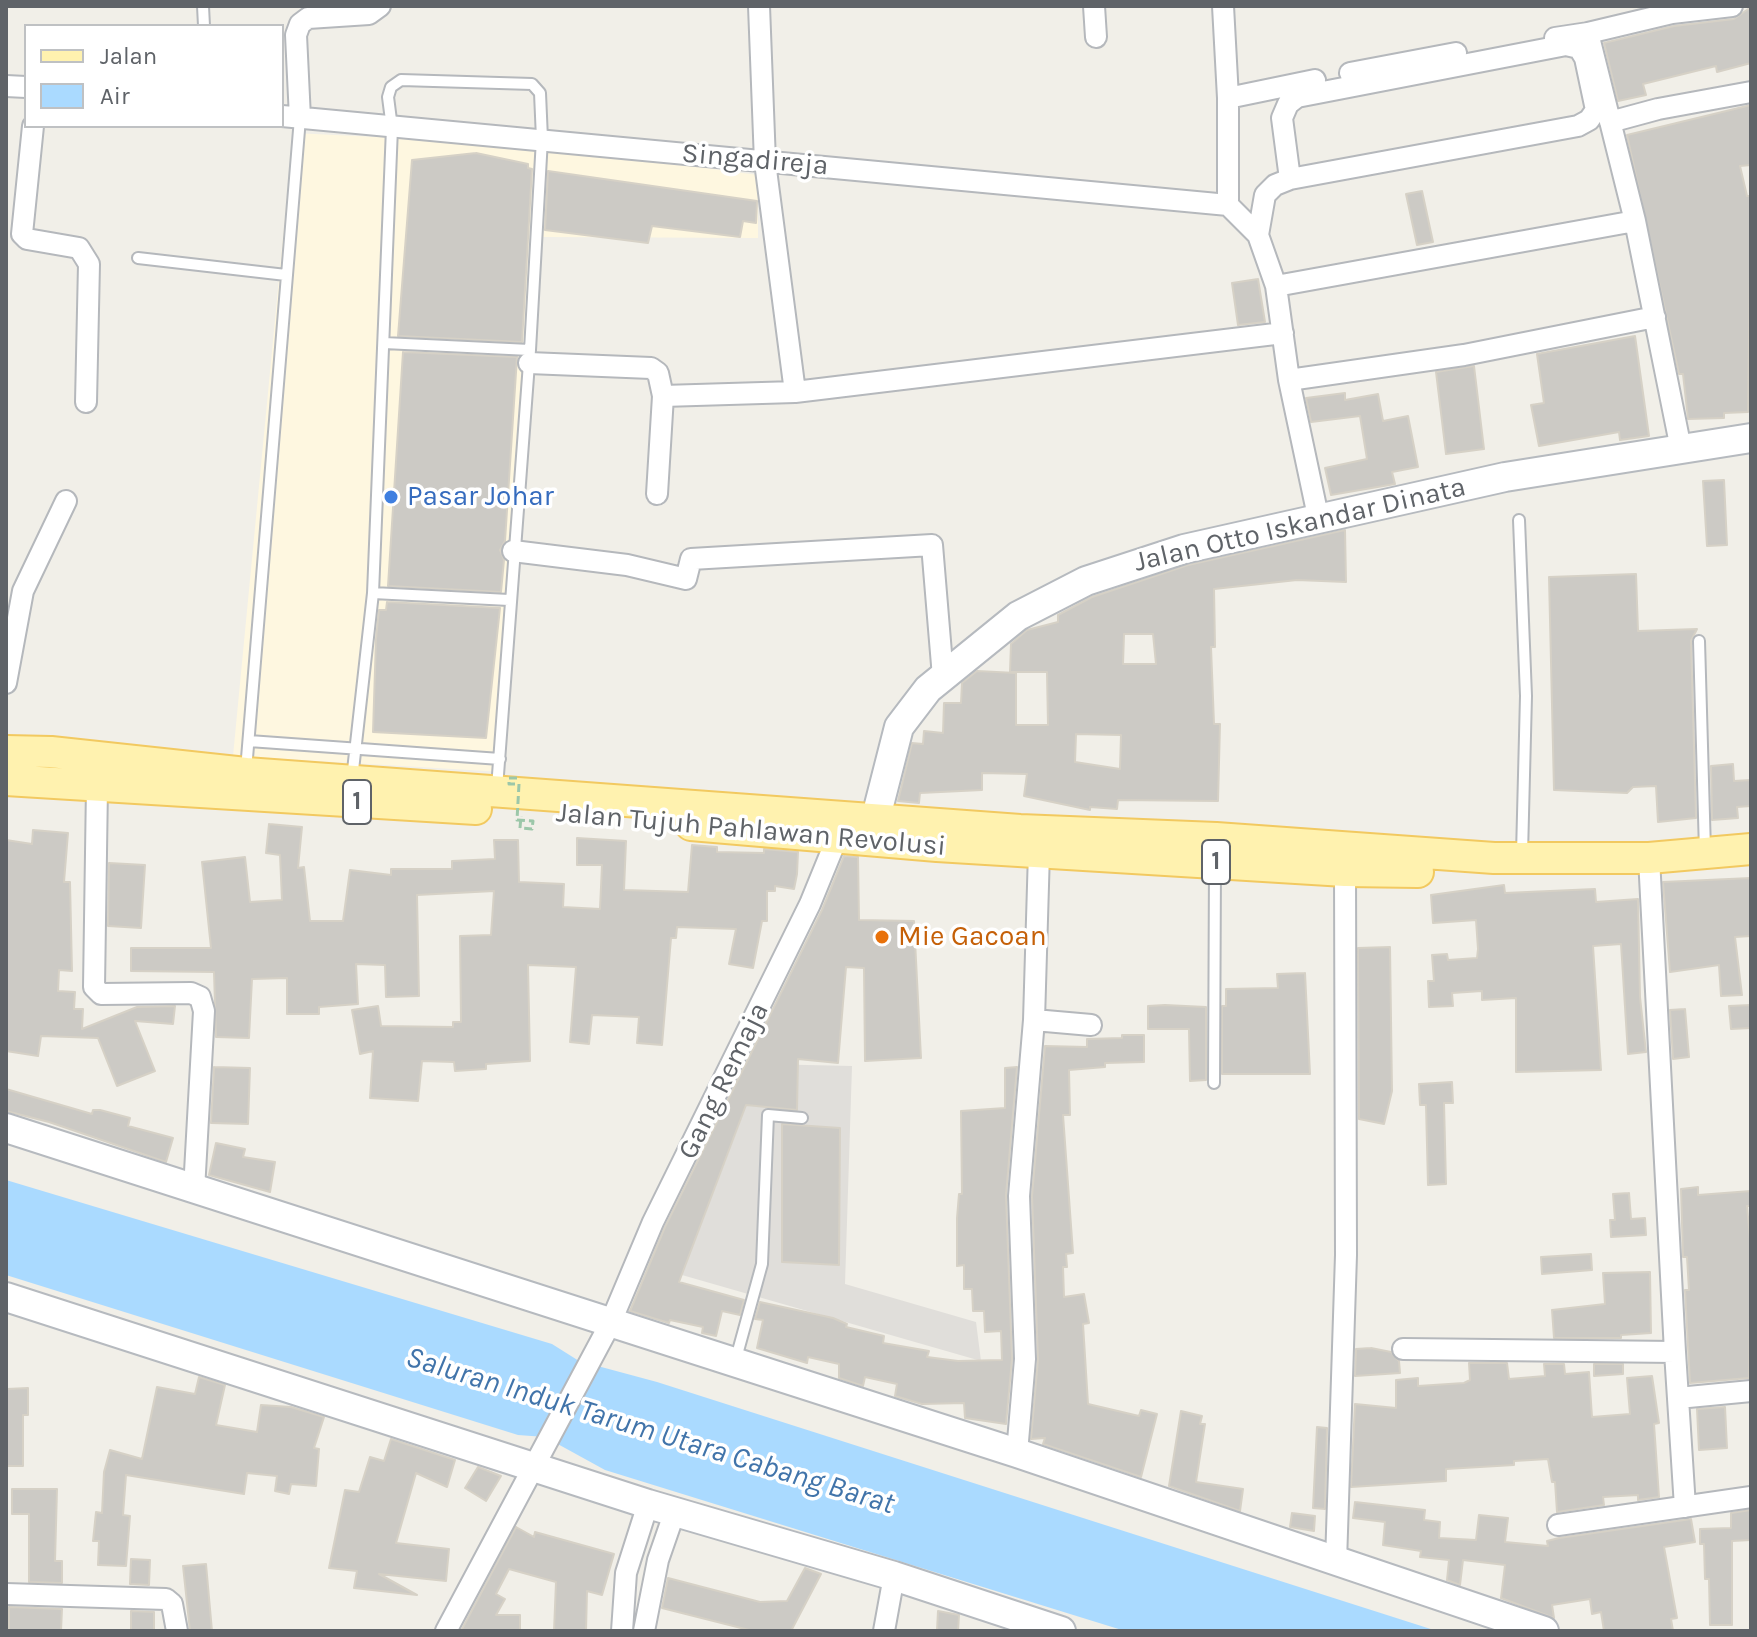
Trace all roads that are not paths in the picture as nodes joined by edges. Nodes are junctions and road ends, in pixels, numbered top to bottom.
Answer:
1 (380, 6) edge
2 (759, 6) edge
3 (1094, 6) edge
4 (1223, 6) edge
5 (1732, 6) edge
6 (1672, 10) edge
7 (1588, 33) junction
8 (1096, 37) dead end
9 (1751, 92) edge
10 (1228, 98) junction
11 (291, 117) edge
12 (1610, 122) junction
13 (33, 128) edge
14 (392, 128) junction
15 (542, 139) junction
16 (765, 162) junction
17 (1290, 179) junction
18 (1228, 205) junction
19 (1635, 221) junction
20 (1258, 235) junction
21 (138, 258) dead end
22 (286, 275) junction
23 (1276, 286) junction
24 (1655, 317) junction
25 (1283, 333) junction
26 (384, 343) junction
27 (530, 357) junction
28 (1289, 380) junction
29 (795, 392) junction
30 (663, 396) junction
31 (86, 402) dead end
32 (1751, 438) edge
33 (1681, 449) junction
34 (657, 494) dead end
35 (66, 501) dead end
36 (1519, 520) dead end
37 (1319, 521) junction
38 (513, 551) junction
39 (373, 593) junction
40 (509, 600) junction
41 (1699, 641) dead end
42 (943, 677) junction
43 (6, 683) edge
44 (249, 741) junction
45 (6, 751) edge
46 (500, 759) junction
47 (354, 765) junction
48 (246, 773) junction
49 (6, 780) edge
50 (507, 784) junction
51 (97, 786) junction
52 (876, 817) junction
53 (837, 838) junction
54 (1751, 849) edge
55 (1039, 852) junction
56 (1705, 853) junction
57 (1649, 858) junction
58 (1508, 859) junction
59 (1216, 862) junction
60 (1345, 871) junction
61 (1034, 1020) junction
62 (1091, 1025) dead end
63 (1214, 1083) dead end
64 (802, 1118) dead end
65 (6, 1128) edge
66 (194, 1190) junction
67 (6, 1297) edge
68 (610, 1324) junction
69 (1403, 1349) dead end
70 (1675, 1352) junction
71 (735, 1364) junction
72 (1751, 1391) edge
73 (1678, 1398) junction
74 (1017, 1453) junction
75 (542, 1455) junction
76 (1751, 1497) edge
77 (662, 1507) junction
78 (1685, 1507) junction
79 (1558, 1525) dead end
80 (631, 1552) junction
81 (658, 1560) junction
82 (1336, 1562) junction
83 (894, 1576) junction
84 (6, 1594) edge
85 (623, 1622) edge
86 (645, 1623) edge
87 (177, 1631) edge
88 (446, 1631) edge
89 (884, 1631) edge
90 (1061, 1631) edge
91 (1544, 1631) edge

1 - 11 street
2 - 16 street
3 - 8 street
4 - 10 street
5 - 6 street
6 - 7 street
7 - 10 street
7 - 12 street
9 - 12 street
10 - 18 street
11 - 14 street, Singadireja
11 - 22 lane
12 - 19 street
13 - 31 street
14 - 15 street, Singadireja
14 - 15 lane
14 - 26 lane
15 - 16 street, Singadireja
15 - 27 lane
16 - 18 street, Singadireja
16 - 29 street
17 - 17 street
17 - 20 street
18 - 20 street
19 - 23 street
19 - 24 street
20 - 23 street
21 - 22 lane
22 - 44 lane
23 - 25 street
24 - 28 street
24 - 33 street
25 - 28 street
25 - 29 street
26 - 27 lane
26 - 39 lane
27 - 30 street
27 - 38 lane
28 - 37 street
29 - 30 street
30 - 34 street
32 - 33 street, Jalan Otto Iskandar Dinata
33 - 37 street, Jalan Otto Iskandar Dinata
35 - 43 street
36 - 58 lane
37 - 42 street, Jalan Otto Iskandar Dinata
38 - 40 lane
38 - 42 street
39 - 40 lane
39 - 47 lane
40 - 46 lane
41 - 56 lane
42 - 52 street, Jalan Otto Iskandar Dinata
44 - 47 lane
44 - 48 lane
45 - 48 main road, Jalan Tujuh Pahlawan Revolusi / 1
46 - 47 lane
46 - 50 lane
47 - 48 main road, Jalan Tujuh Pahlawan Revolusi / 1
47 - 50 main road, Jalan Tujuh Pahlawan Revolusi / 1
49 - 51 main road, Jalan Tujuh Pahlawan Revolusi / 1
50 - 52 main road, Jalan Tujuh Pahlawan Revolusi / 1
51 - 53 main road, Jalan Tujuh Pahlawan Revolusi / 1
51 - 66 street
52 - 58 main road, Jalan Tujuh Pahlawan Revolusi / 1
53 - 55 main road, Jalan Tujuh Pahlawan Revolusi / 1
53 - 68 street, Gang Remaja
54 - 56 main road, Jalan Tujuh Pahlawan Revolusi / 1
55 - 59 main road, Jalan Tujuh Pahlawan Revolusi / 1
55 - 61 street
56 - 57 main road, Jalan Tujuh Pahlawan Revolusi / 1
57 - 58 main road, Jalan Tujuh Pahlawan Revolusi / 1
57 - 70 street
58 - 60 main road, Jalan Tujuh Pahlawan Revolusi / 1
59 - 60 main road, Jalan Tujuh Pahlawan Revolusi / 1
59 - 63 lane
60 - 82 street
61 - 62 street
61 - 74 street
64 - 71 lane
65 - 66 street
66 - 68 street
67 - 75 street
68 - 71 street
68 - 75 street, Gang Remaja
69 - 70 street
70 - 73 street
71 - 74 street
72 - 73 street
73 - 78 street
74 - 82 street
75 - 77 street
75 - 88 street, Gang Remaja
76 - 78 street
77 - 80 street
77 - 81 street
77 - 83 street
78 - 79 street
80 - 81 street
80 - 85 street
81 - 86 street
82 - 91 street
83 - 89 street
83 - 90 street
84 - 87 street
85 - 86 street

